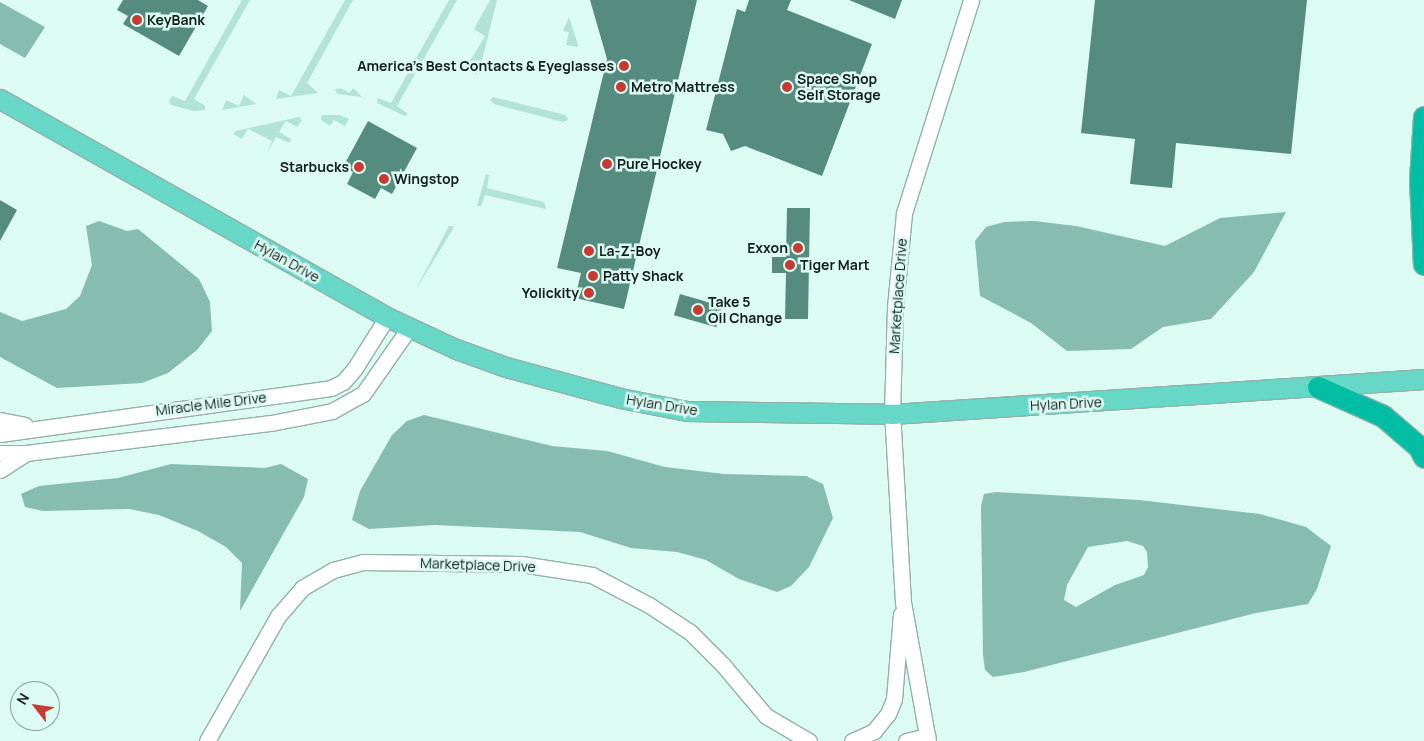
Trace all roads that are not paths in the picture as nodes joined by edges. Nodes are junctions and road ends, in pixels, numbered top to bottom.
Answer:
1 (971, 0) edge
2 (0, 99) edge
3 (1424, 117) edge
4 (1424, 264) edge
5 (387, 317) junction
6 (409, 328) junction
7 (1424, 379) edge
8 (1318, 387) junction
9 (892, 414) junction
10 (0, 420) edge
11 (37, 427) junction
12 (0, 434) edge
13 (0, 453) edge
14 (26, 453) junction
15 (1424, 457) edge
16 (0, 470) edge
17 (903, 602) junction
18 (927, 738) edge
19 (207, 741) edge
20 (809, 741) edge
21 (852, 741) edge
22 (906, 741) edge

1 - 9 street, Marketplace Drive
2 - 5 main road, Hylan Drive
3 - 4 highway
5 - 6 main road, Hylan Drive
5 - 11 street, Miracle Mile Drive
6 - 9 main road, Hylan Drive
6 - 14 street
7 - 8 main road, Hylan Drive
8 - 9 main road, Hylan Drive
8 - 15 highway
9 - 17 street, Marketplace Drive
10 - 11 street
11 - 12 street, Miracle Mile Drive
13 - 14 street
14 - 16 street
17 - 18 street, Marketplace Drive
17 - 21 street, Marketplace Drive
18 - 22 street, Marketplace Drive
19 - 20 street, Marketplace Drive

